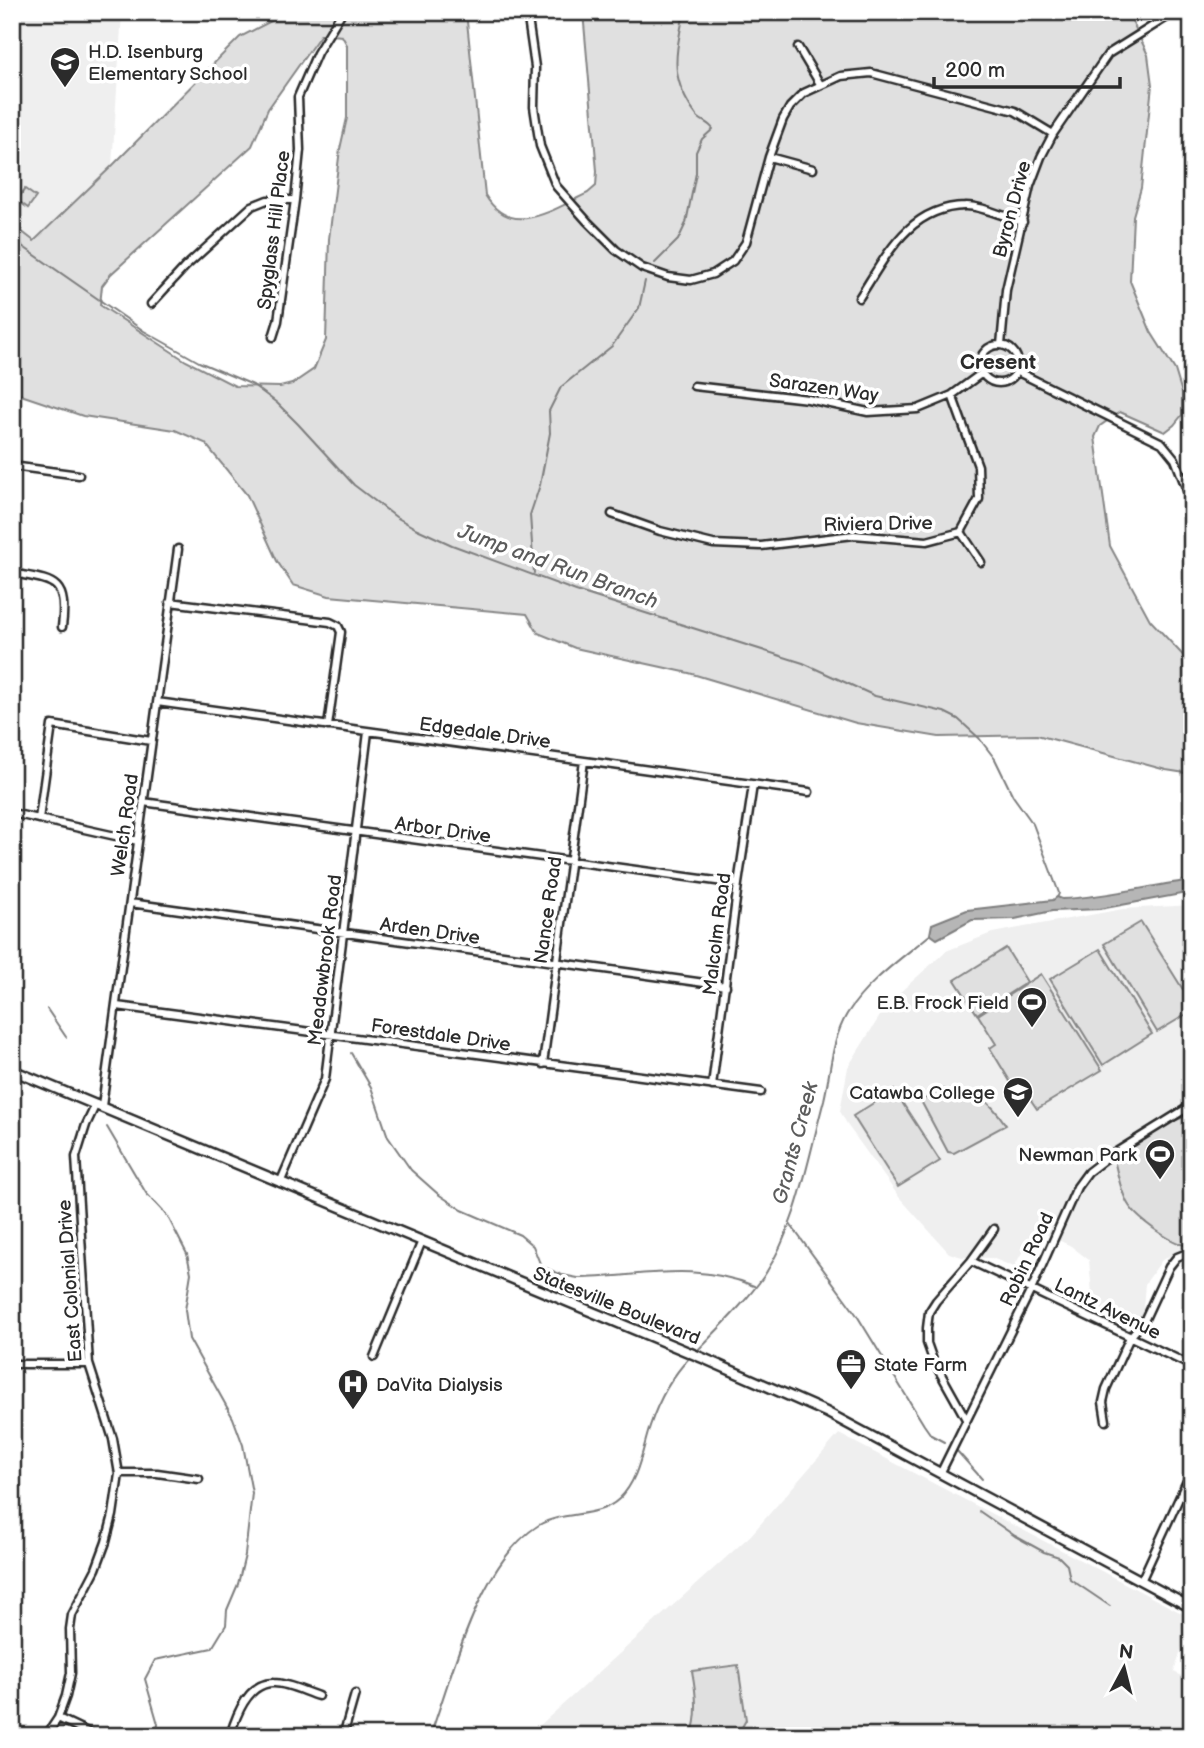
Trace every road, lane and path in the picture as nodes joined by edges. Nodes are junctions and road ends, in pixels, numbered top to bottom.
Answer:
1 (342, 12) edge
2 (527, 12) edge
3 (1175, 12) edge
4 (798, 47) dead end
5 (820, 84) junction
6 (1054, 134) junction
7 (769, 157) junction
8 (813, 169) dead end
9 (295, 200) junction
10 (1023, 222) junction
11 (859, 298) dead end
12 (151, 304) dead end
13 (273, 337) dead end
14 (1001, 345) junction
15 (1016, 370) junction
16 (982, 373) junction
17 (694, 386) dead end
18 (952, 395) junction
19 (12, 466) edge
20 (79, 475) dead end
21 (1192, 503) edge
22 (611, 514) dead end
23 (961, 533) junction
24 (178, 548) dead end
25 (981, 562) dead end
26 (12, 573) edge
27 (170, 602) junction
28 (62, 627) dead end
29 (157, 702) junction
30 (328, 726) junction
31 (368, 732) junction
32 (152, 741) junction
33 (584, 761) junction
34 (753, 785) junction
35 (808, 792) dead end
36 (144, 802) junction
37 (12, 813) edge
38 (39, 819) junction
39 (356, 832) junction
40 (138, 841) junction
41 (569, 862) junction
42 (738, 884) junction
43 (130, 903) junction
44 (344, 934) junction
45 (556, 963) junction
46 (726, 986) junction
47 (117, 1006) junction
48 (330, 1034) junction
49 (543, 1064) junction
50 (12, 1070) edge
51 (712, 1086) junction
52 (761, 1092) dead end
53 (99, 1105) junction
54 (1192, 1105) edge
55 (280, 1183) junction
56 (994, 1229) dead end
57 (422, 1241) junction
58 (1189, 1251) edge
59 (971, 1261) junction
60 (1032, 1288) junction
61 (1130, 1336) junction
62 (374, 1357) dead end
63 (12, 1364) edge
64 (89, 1364) junction
65 (1192, 1366) edge
66 (966, 1419) junction
67 (1107, 1421) dead end
68 (1192, 1470) edge
69 (941, 1472) junction
70 (119, 1473) junction
71 (199, 1479) dead end
72 (1184, 1488) junction
73 (1192, 1491) edge
74 (1141, 1580) junction
75 (1192, 1608) edge
76 (355, 1694) dead end
77 (318, 1696) dead end
78 (58, 1718) junction
79 (46, 1736) edge
80 (96, 1736) edge
81 (230, 1736) edge
82 (343, 1736) edge

1 - 9 street, Spyglass Hill Place
2 - 7 street
3 - 6 street, Byron Drive
4 - 5 street
5 - 6 street
5 - 7 street
6 - 10 street, Byron Drive
7 - 8 street
9 - 12 street
9 - 13 street, Spyglass Hill Place
10 - 11 street
10 - 14 street, Byron Drive
14 - 15 street
14 - 16 street
15 - 16 street
15 - 21 street
16 - 18 street, Sarazen Way
17 - 18 street, Sarazen Way
18 - 23 street, Riviera Drive
19 - 20 street
22 - 23 street, Riviera Drive
23 - 25 street
24 - 27 street, Welch Road
26 - 28 street
27 - 29 street, Welch Road
27 - 30 street
29 - 30 street, Edgedale Drive
29 - 32 street, Welch Road
30 - 31 street, Edgedale Drive
31 - 33 street, Edgedale Drive
31 - 39 street, Meadowbrook Road
32 - 36 street, Welch Road
32 - 38 street
33 - 34 street, Edgedale Drive
33 - 41 street, Nance Road
34 - 35 street, Edgedale Drive
34 - 42 street, Malcolm Road
36 - 39 street, Arbor Drive
36 - 40 street, Welch Road
37 - 38 street
38 - 40 street
39 - 41 street, Arbor Drive
39 - 44 street, Meadowbrook Road
40 - 43 street, Welch Road
41 - 42 street, Arbor Drive
41 - 45 street, Nance Road
42 - 46 street, Malcolm Road
43 - 44 street, Arden Drive
43 - 47 street, Welch Road
44 - 45 street, Arden Drive
44 - 48 street, Meadowbrook Road
45 - 46 street, Arden Drive
45 - 49 street, Nance Road
46 - 51 street, Malcolm Road
47 - 48 street, Forestdale Drive
47 - 53 street, Welch Road
48 - 49 street, Forestdale Drive
48 - 55 street, Meadowbrook Road
49 - 51 street, Forestdale Drive
50 - 53 main road, Statesville Boulevard
51 - 52 street, Forestdale Drive
53 - 55 main road, Statesville Boulevard
53 - 64 street, East Colonial Drive
54 - 60 street, Robin Road
55 - 57 main road, Statesville Boulevard
56 - 59 street
57 - 62 street
57 - 69 main road, Statesville Boulevard
58 - 61 street
59 - 60 street, Lantz Avenue
59 - 66 street
60 - 61 street, Lantz Avenue
60 - 66 street, Robin Road
61 - 65 street, Lantz Avenue
61 - 67 street
63 - 64 street
64 - 70 street, East Colonial Drive
66 - 69 street, Robin Road
68 - 72 street
69 - 74 main road, Statesville Boulevard
70 - 71 street
70 - 78 street, East Colonial Drive
72 - 73 street
72 - 74 street
74 - 75 main road, Statesville Boulevard
76 - 82 street
77 - 81 street
78 - 79 street, East Colonial Drive
78 - 80 street

